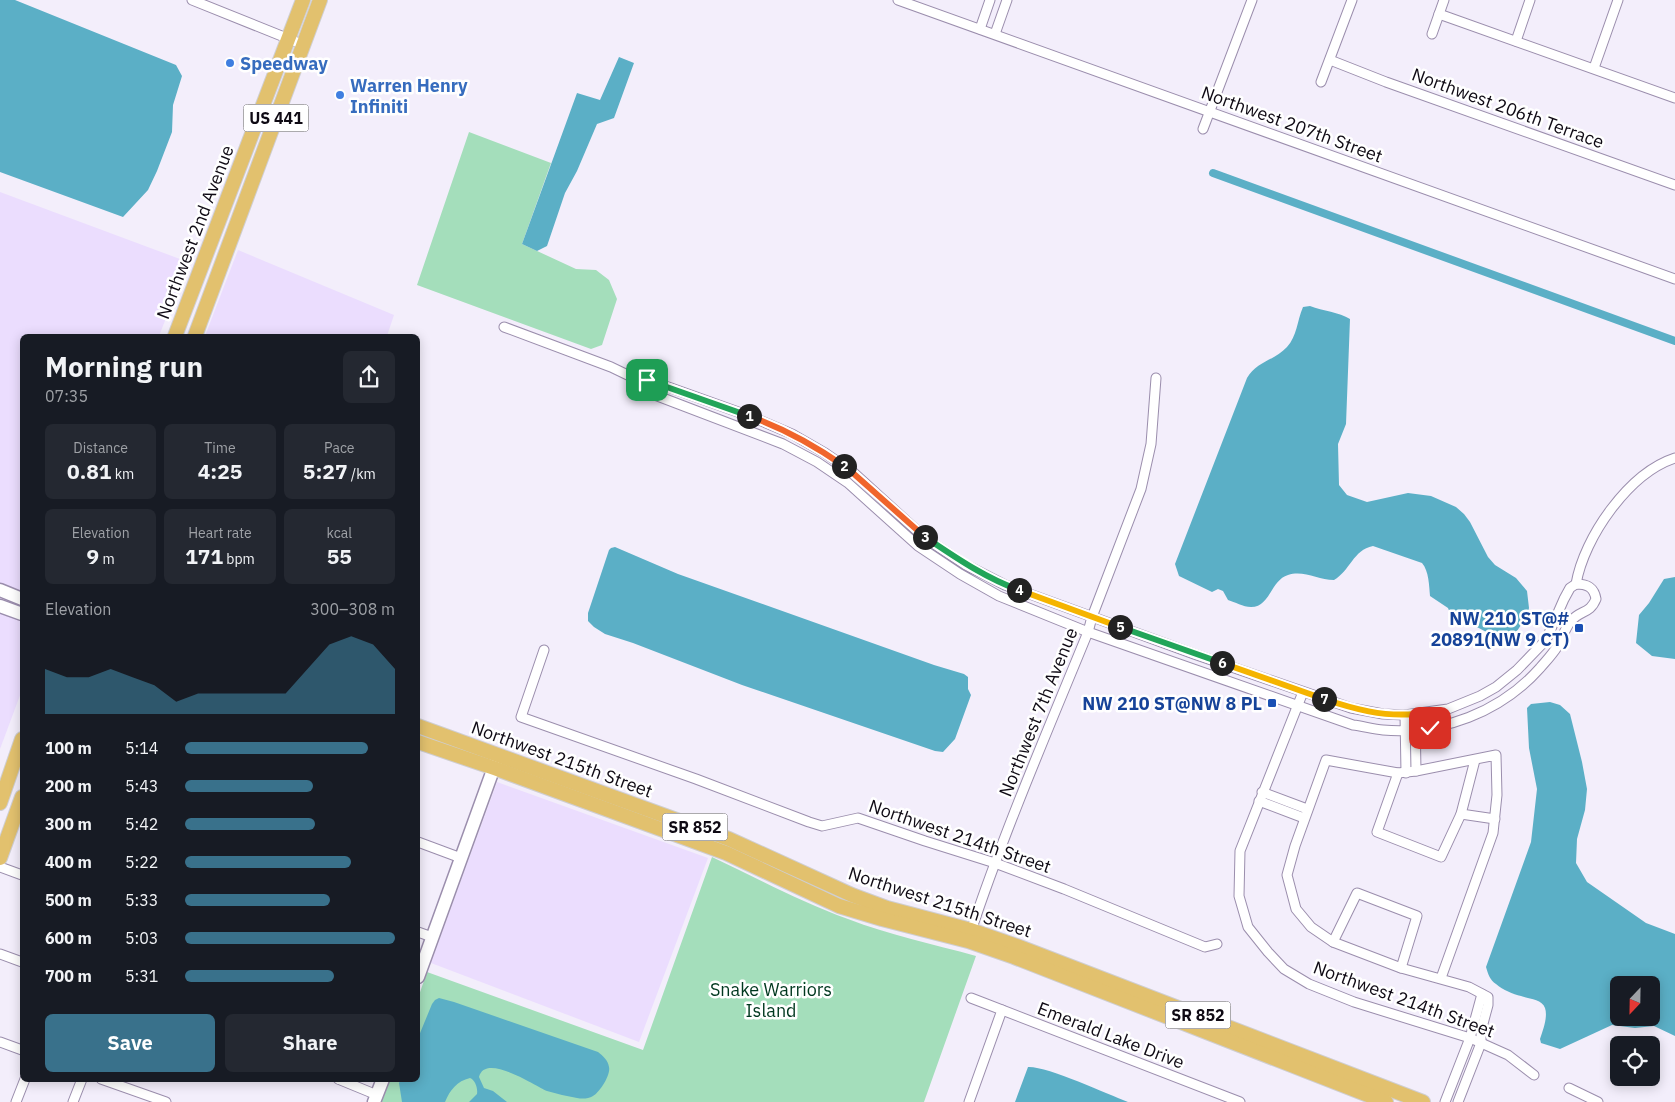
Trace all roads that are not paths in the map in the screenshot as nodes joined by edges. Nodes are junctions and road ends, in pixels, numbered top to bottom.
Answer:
1 (192, 0) edge
2 (303, 0) edge
3 (320, 0) edge
4 (898, 0) edge
5 (990, 0) edge
6 (1007, 0) edge
7 (1252, 0) edge
8 (1352, 0) edge
9 (1444, 0) edge
10 (1530, 0) edge
11 (1618, 0) edge
12 (1439, 14) junction
13 (980, 29) junction
14 (994, 34) junction
15 (1432, 34) dead end
16 (288, 39) junction
17 (1516, 41) junction
18 (304, 45) junction
19 (1330, 60) junction
20 (1594, 68) junction
21 (1321, 82) dead end
22 (1675, 98) edge
23 (1210, 113) junction
24 (1203, 129) dead end
25 (1675, 186) edge
26 (1675, 279) edge
27 (504, 327) dead end
28 (176, 334) edge
29 (195, 334) edge
30 (1156, 378) dead end
31 (638, 380) junction
32 (1675, 458) edge
33 (1576, 584) junction
34 (0, 590) edge
35 (20, 598) edge
36 (0, 606) edge
37 (20, 613) edge
38 (1092, 616) junction
39 (1088, 632) junction
40 (544, 650) dead end
41 (1303, 692) junction
42 (1298, 705) junction
43 (1415, 714) junction
44 (1405, 715) junction
45 (420, 727) edge
46 (1416, 729) junction
47 (1406, 730) junction
48 (420, 743) edge
49 (20, 745) edge
50 (1475, 760) junction
51 (496, 762) junction
52 (1416, 771) junction
53 (1402, 773) junction
54 (1260, 796) junction
55 (0, 803) edge
56 (20, 803) edge
57 (1306, 814) junction
58 (1461, 814) junction
59 (1495, 819) junction
60 (420, 843) edge
61 (0, 858) edge
62 (461, 858) junction
63 (995, 863) junction
64 (0, 867) edge
65 (20, 874) edge
66 (420, 933) edge
67 (970, 936) junction
68 (432, 937) junction
69 (1333, 942) junction
70 (1217, 944) dead end
71 (0, 954) edge
72 (20, 961) edge
73 (1402, 968) junction
74 (420, 972) edge
75 (1441, 978) junction
76 (1482, 994) junction
77 (971, 998) dead end
78 (1002, 1010) junction
79 (1470, 1038) junction
80 (0, 1042) edge
81 (1481, 1043) junction
82 (20, 1049) edge
83 (1534, 1075) dead end
84 (24, 1082) edge
85 (81, 1082) edge
86 (109, 1082) edge
87 (344, 1082) edge
88 (381, 1082) edge
89 (1569, 1088) dead end
90 (376, 1098) edge
91 (16, 1102) edge
92 (73, 1102) edge
93 (166, 1102) edge
94 (969, 1102) edge
95 (1240, 1102) edge
96 (1386, 1102) edge
97 (1424, 1102) edge
98 (1445, 1102) edge
99 (1458, 1102) edge
100 (1598, 1102) edge

1 - 16 street
2 - 16 main road, Northwest 2nd Avenue / US 441
3 - 18 main road, Northwest 2nd Avenue / US 441
4 - 13 street, Northwest 207th Street
5 - 13 street
6 - 14 street
7 - 23 street
8 - 19 street
9 - 12 street
10 - 17 street
11 - 20 street
12 - 15 street
12 - 17 street
13 - 14 street, Northwest 207th Street
14 - 23 street, Northwest 207th Street
16 - 18 street
16 - 28 main road, Northwest 2nd Avenue / US 441
17 - 20 street
18 - 29 main road, Northwest 2nd Avenue / US 441
19 - 21 street
19 - 25 street, Northwest 206th Terrace
20 - 22 street
23 - 24 street
23 - 26 street, Northwest 207th Street
27 - 31 street
30 - 38 street, Northwest 7th Avenue
31 - 38 street
31 - 39 street
32 - 33 street
33 - 43 street
33 - 46 street
34 - 35 street
36 - 37 street
38 - 39 street, Northwest 7th Avenue
38 - 41 street
39 - 42 street
39 - 63 street, Northwest 7th Avenue
40 - 63 street, Northwest 214th Street
41 - 42 street
41 - 44 street
42 - 47 street
42 - 54 street
43 - 44 street
43 - 46 street
44 - 47 street
45 - 51 main road, Northwest 215th Street / SR 852
46 - 47 street
46 - 52 street
47 - 53 street
48 - 51 main road, Northwest 215th Street / SR 852
49 - 55 main road
50 - 52 street
50 - 58 street
50 - 59 street
51 - 62 street
51 - 67 main road, Northwest 215th Street / SR 852
52 - 53 street
53 - 57 street
53 - 58 street
54 - 57 street
54 - 79 street, Northwest 214th Street
56 - 61 main road
57 - 69 street
58 - 59 street
59 - 75 street
60 - 62 street
62 - 68 street
63 - 67 street, Northwest 7th Avenue
63 - 70 street, Northwest 214th Street
64 - 65 street
66 - 68 street
67 - 96 main road, Northwest 215th Street / SR 852
67 - 97 main road, Northwest 215th Street / SR 852
68 - 74 street
69 - 73 street
69 - 73 street
71 - 72 street
73 - 75 street
75 - 76 street
76 - 79 street
76 - 81 street
77 - 78 street, Emerald Lake Drive
78 - 94 street
78 - 95 street, Emerald Lake Drive
79 - 81 street, Northwest 214th Street
79 - 98 street
80 - 82 street
81 - 83 street, Northwest 214th Street
81 - 99 street
84 - 91 street
85 - 92 street
86 - 93 street
87 - 90 street
88 - 90 street
89 - 100 street

